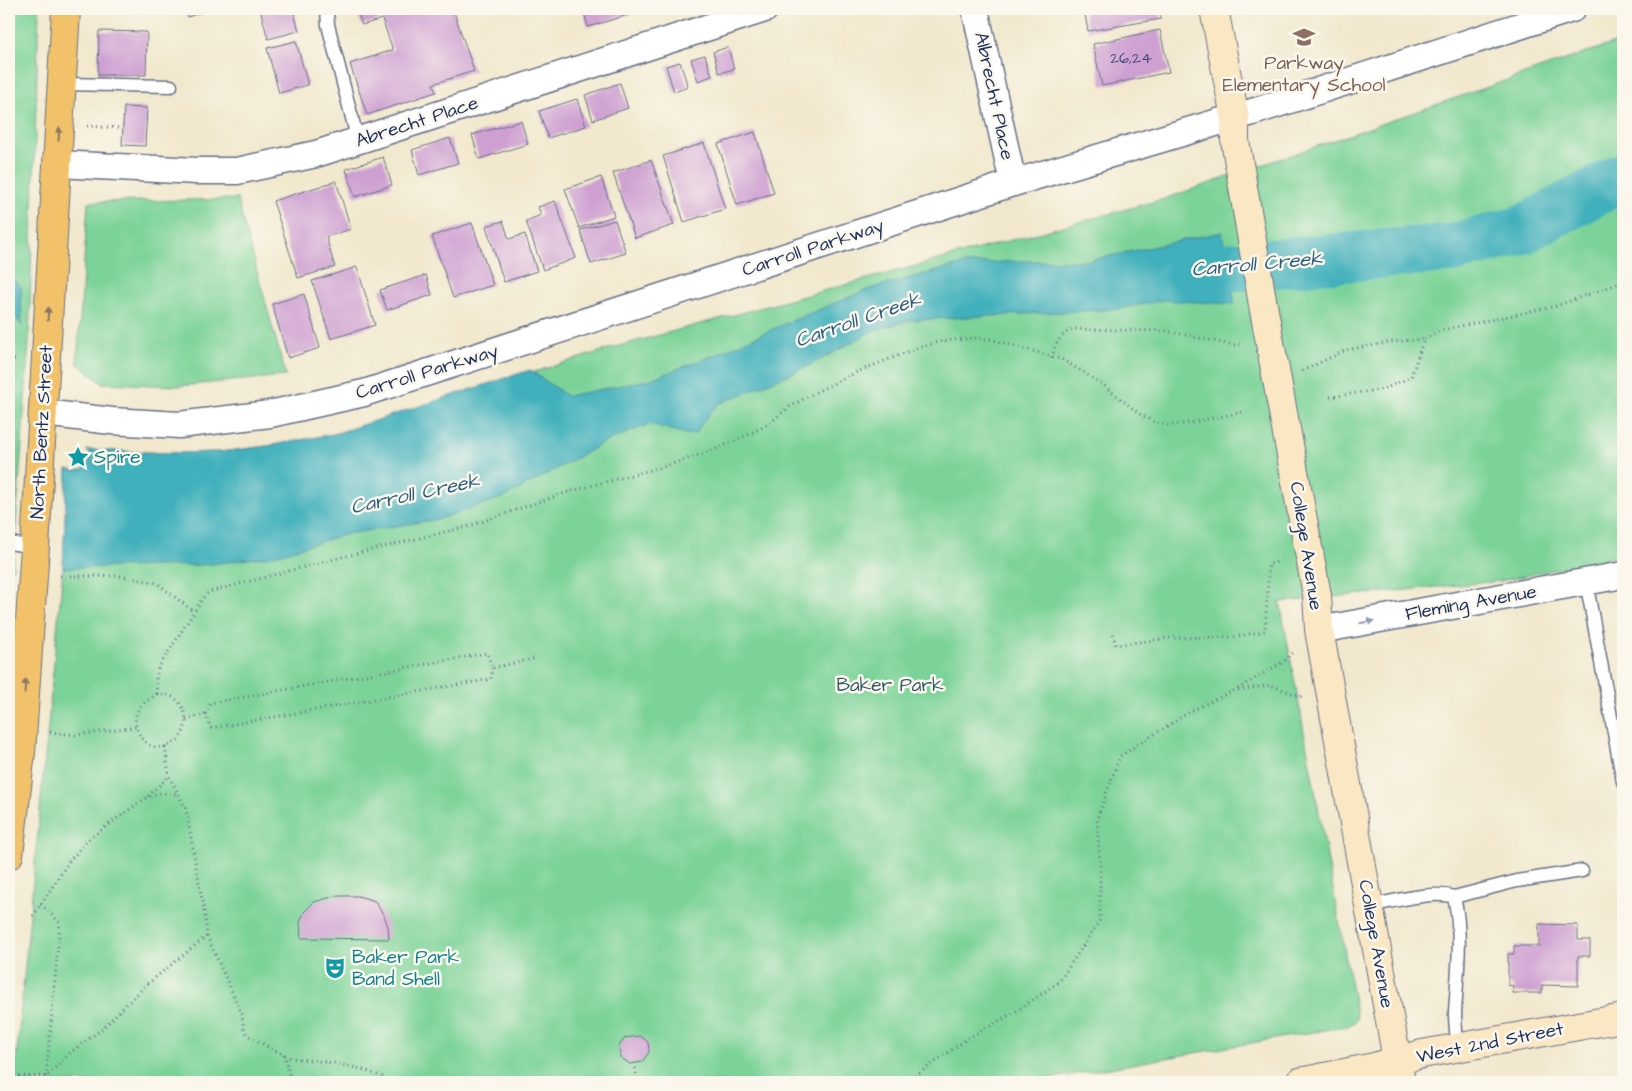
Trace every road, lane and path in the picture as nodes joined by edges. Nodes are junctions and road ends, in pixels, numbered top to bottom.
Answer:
1 (66, 9) edge
2 (327, 9) edge
3 (765, 9) edge
4 (975, 9) edge
5 (1214, 9) edge
6 (1572, 9) edge
7 (62, 84) junction
8 (171, 86) dead end
9 (1235, 117) junction
10 (85, 126) dead end
11 (119, 128) dead end
12 (358, 141) junction
13 (57, 164) junction
14 (1013, 183) junction
15 (1623, 282) edge
16 (1424, 339) junction
17 (1052, 358) junction
18 (1274, 361) junction
19 (1330, 397) dead end
20 (1243, 412) dead end
21 (43, 413) junction
22 (22, 545) edge
23 (1278, 562) dead end
24 (1623, 575) edge
25 (60, 576) dead end
26 (1586, 582) junction
27 (194, 612) junction
28 (1319, 630) junction
29 (1113, 634) dead end
30 (537, 658) dead end
31 (492, 668) junction
32 (1235, 690) junction
33 (157, 694) junction
34 (1303, 697) dead end
35 (205, 714) junction
36 (186, 720) junction
37 (136, 727) junction
38 (47, 732) dead end
39 (165, 747) junction
40 (15, 752) edge
41 (170, 776) junction
42 (1623, 782) edge
43 (179, 794) junction
44 (144, 799) junction
45 (9, 855) edge
46 (1582, 871) dead end
47 (1454, 897) junction
48 (41, 904) junction
49 (1370, 906) junction
50 (33, 916) dead end
51 (206, 936) junction
52 (1623, 1018) edge
53 (1457, 1048) junction
54 (284, 1054) junction
55 (635, 1068) dead end
56 (1400, 1071) edge
57 (19, 1076) dead end
58 (46, 1077) junction
59 (291, 1082) edge
60 (384, 1082) edge
61 (637, 1082) edge
62 (907, 1082) edge
63 (1300, 1082) edge

1 - 7 main road, North Bentz Street
2 - 12 lane
3 - 12 street, Abrecht Place
4 - 14 street, Albrecht Place
5 - 9 street, College Avenue
6 - 9 street, Carroll Parkway
7 - 8 lane
13 -> 7 main road, North Bentz Street
9 - 14 street, Carroll Parkway
9 - 18 street, College Avenue
10 - 11 path
12 - 13 street, Abrecht Place
21 -> 13 main road, North Bentz Street
14 - 21 street, Carroll Parkway
15 - 16 path
16 - 18 path
16 - 19 path
17 - 18 path
17 - 20 path
17 - 27 path
18 - 28 street, College Avenue
21 - 22 main road, North Bentz Street
40 -> 22 main road, North Bentz Street
23 - 29 path
24 - 26 street, Fleming Avenue
25 - 27 path
28 -> 26 street, Fleming Avenue
26 - 42 lane
27 - 33 path
28 - 32 path
28 - 49 street, College Avenue
30 - 31 path
31 - 35 path
31 - 35 path
32 - 34 path
32 - 62 path
33 - 36 path
33 - 37 path
35 - 36 path
36 - 39 path
37 - 38 path
37 - 39 path
39 - 41 path
40 - 45 main road, North Bentz Street
41 - 43 path
41 - 44 path
43 - 44 path
43 - 51 path
44 - 48 path
46 - 47 lane
47 - 49 lane
47 - 53 lane
48 - 50 path
48 - 58 path
49 - 56 street, College Avenue
51 - 54 path
51 - 58 path
52 - 53 street, West 2nd Street
53 - 56 street, West 2nd Street
54 - 59 path
54 - 60 path
55 - 61 path
56 - 63 street, West 2nd Street
57 - 58 path

